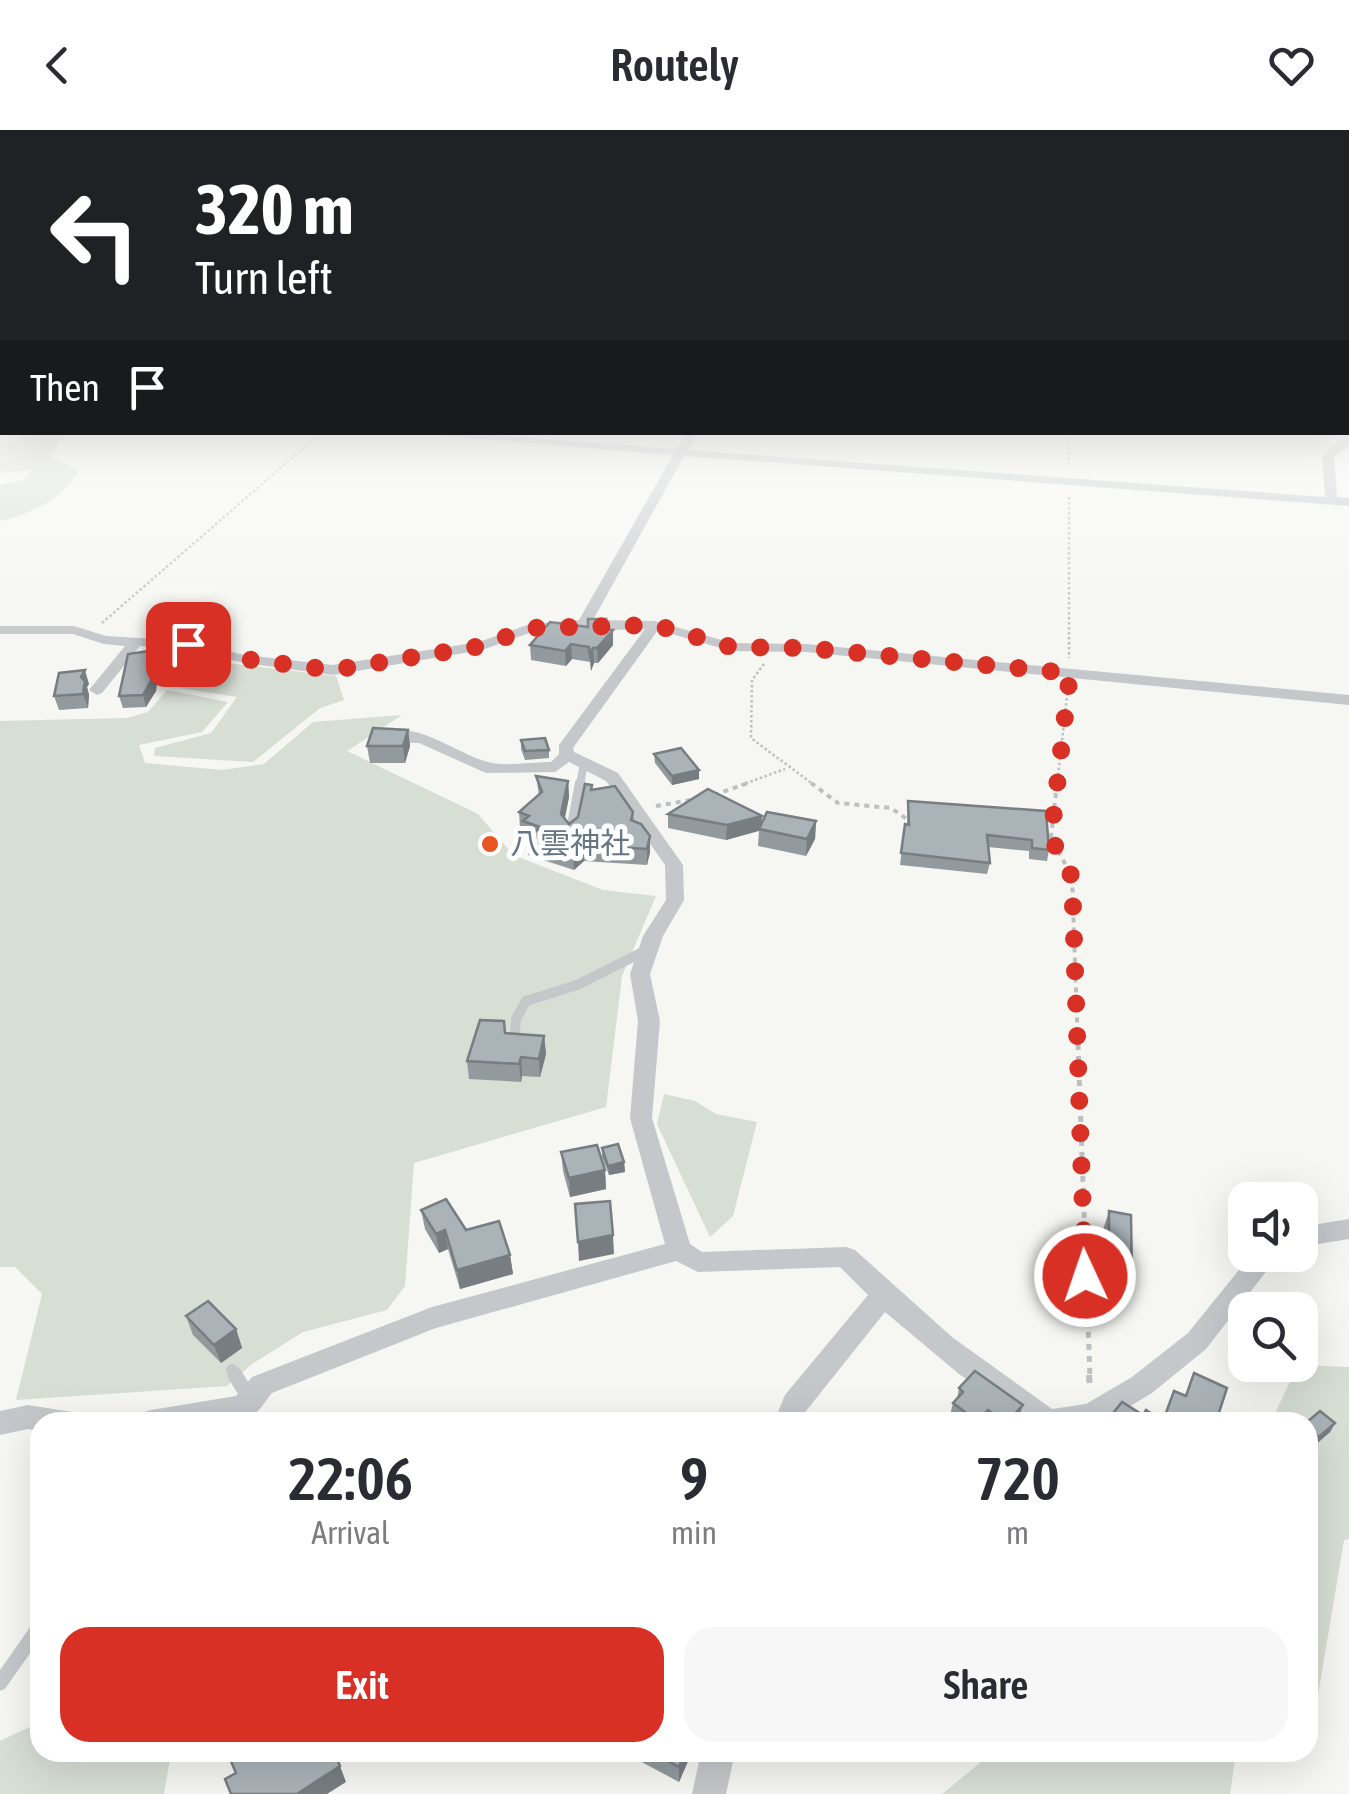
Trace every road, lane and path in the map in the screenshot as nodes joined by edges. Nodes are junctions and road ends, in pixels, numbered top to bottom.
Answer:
1 (255, 491) edge
2 (659, 491) edge
3 (1069, 491) edge
4 (1189, 491) edge
5 (1331, 491) edge
6 (1332, 501) junction
7 (1349, 502) edge
8 (584, 624) junction
9 (655, 625) junction
10 (0, 630) edge
11 (91, 633) junction
12 (134, 644) junction
13 (789, 648) junction
14 (1070, 673) junction
15 (124, 681) edge
16 (1349, 700) edge
17 (386, 737) edge
18 (576, 759) junction
19 (788, 768) junction
20 (636, 809) junction
21 (915, 825) edge
22 (571, 831) edge
23 (648, 950) junction
24 (514, 1046) edge
25 (1349, 1229) edge
26 (1318, 1234) edge
27 (679, 1250) junction
28 (1252, 1272) edge
29 (883, 1296) junction
30 (232, 1370) dead end
31 (242, 1410) edge
32 (792, 1412) edge
33 (1033, 1412) edge
34 (1092, 1412) edge
35 (1098, 1412) edge
36 (30, 1417) edge
37 (0, 1424) edge
38 (30, 1640) edge
39 (0, 1682) edge
40 (716, 1762) edge
41 (708, 1794) edge

1 - 11 path
2 - 8 street
3 - 14 path
4 - 6 street
5 - 6 street
6 - 7 street
8 - 9 street
8 - 12 street
9 - 13 street
9 - 18 street
10 - 11 street
11 - 12 street
12 - 15 street
13 - 14 street
13 - 19 path
14 - 16 street
14 - 34 path
17 - 18 street
18 - 20 street
18 - 22 lane
19 - 20 path
19 - 21 path
20 - 23 street
23 - 24 lane
23 - 27 street
25 - 26 street
27 - 29 street
27 - 31 street
28 - 35 street
29 - 32 street
29 - 33 street
30 - 31 lane
36 - 37 street
38 - 39 lane
40 - 41 street

